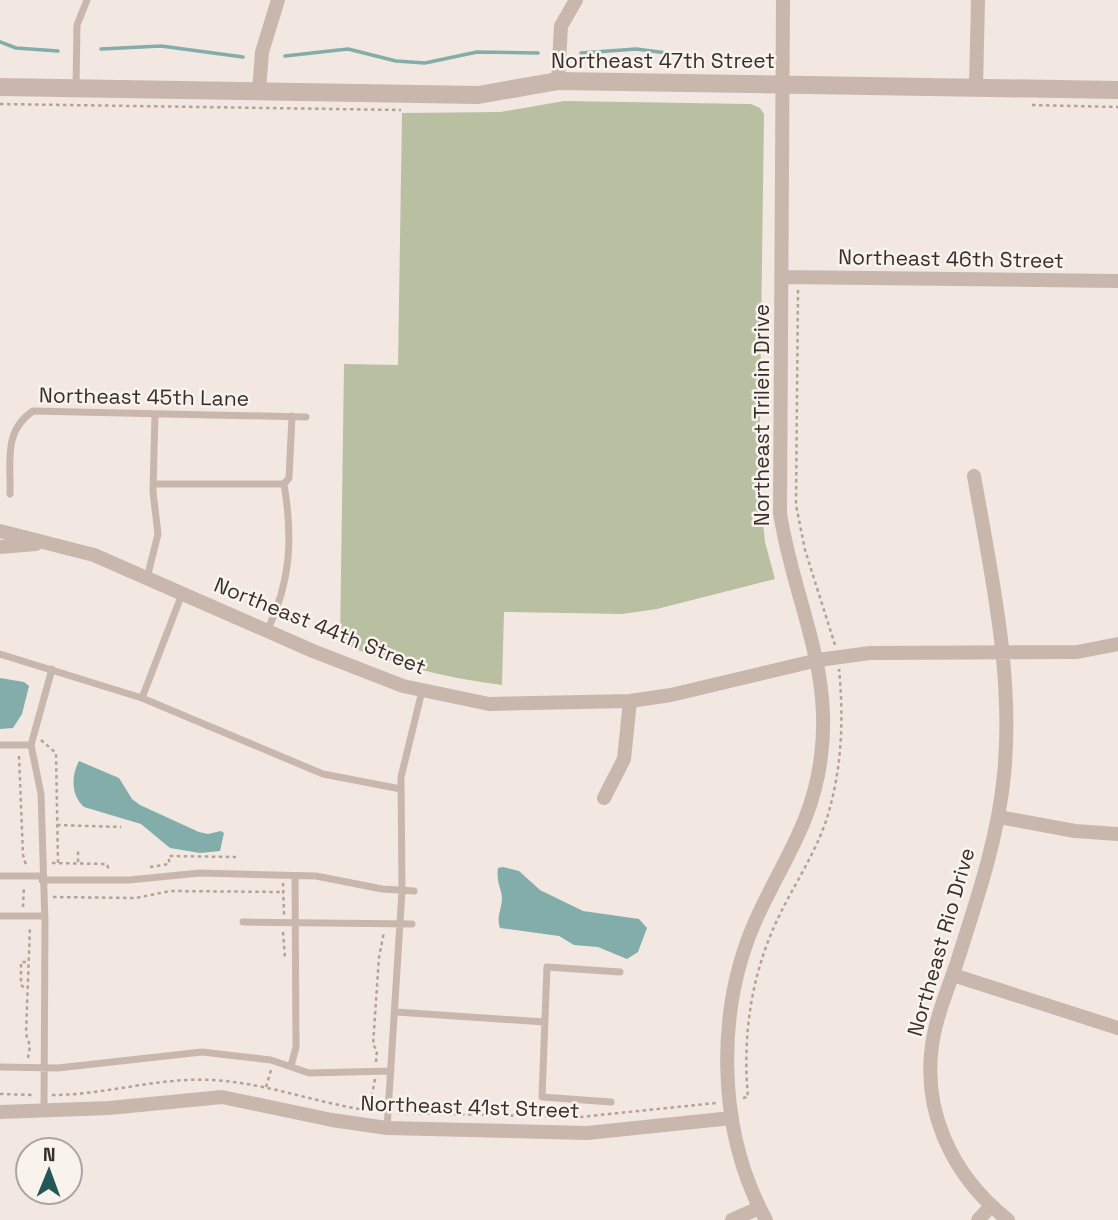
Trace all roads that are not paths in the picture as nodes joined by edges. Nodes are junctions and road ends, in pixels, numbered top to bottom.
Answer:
1 (87, 0) edge
2 (278, 0) edge
3 (576, 0) edge
4 (783, 0) edge
5 (978, 0) edge
6 (558, 81) junction
7 (784, 84) junction
8 (0, 87) edge
9 (976, 87) junction
10 (75, 88) junction
11 (259, 90) junction
12 (1118, 90) edge
13 (783, 276) junction
14 (1118, 281) edge
15 (155, 414) junction
16 (292, 416) junction
17 (306, 417) dead end
18 (974, 475) dead end
19 (153, 484) junction
20 (284, 484) junction
21 (10, 494) dead end
22 (0, 531) edge
23 (47, 543) junction
24 (0, 547) edge
25 (147, 578) junction
26 (183, 593) junction
27 (267, 631) junction
28 (1118, 644) edge
29 (1001, 652) junction
30 (0, 654) edge
31 (818, 660) junction
32 (52, 668) junction
33 (422, 690) junction
34 (142, 698) junction
35 (630, 701) junction
36 (0, 745) edge
37 (31, 745) junction
38 (401, 789) junction
39 (604, 798) dead end
40 (999, 817) junction
41 (1118, 834) edge
42 (0, 876) edge
43 (295, 876) junction
44 (42, 878) junction
45 (402, 891) junction
46 (414, 891) dead end
47 (0, 916) edge
48 (45, 916) junction
49 (243, 922) dead end
50 (296, 923) junction
51 (400, 923) junction
52 (412, 924) dead end
53 (620, 972) dead end
54 (953, 975) junction
55 (396, 1012) junction
56 (545, 1022) junction
57 (1118, 1028) edge
58 (291, 1066) junction
59 (0, 1068) edge
60 (44, 1068) junction
61 (391, 1072) junction
62 (611, 1102) dead end
63 (44, 1111) junction
64 (0, 1112) edge
65 (732, 1118) junction
66 (387, 1128) junction
67 (991, 1206) junction
68 (763, 1214) edge
69 (732, 1220) edge
70 (978, 1220) edge
71 (1008, 1220) edge

1 - 10 lane
2 - 11 street
3 - 6 street
4 - 7 street, Northeast Trilein Drive
5 - 9 street
6 - 7 street, Northeast 47th Street
6 - 11 street, Northeast 47th Street
7 - 9 street, Northeast 47th Street
7 - 13 street, Northeast Trilein Drive
8 - 10 street, Northeast 47th Street
9 - 12 street, Northeast 47th Street
10 - 11 street, Northeast 47th Street
13 - 14 street, Northeast 46th Street
13 - 31 street, Northeast Trilein Drive
15 - 16 lane, Northeast 45th Lane
15 - 19 lane
15 - 21 lane, Northeast 45th Lane
16 - 17 lane, Northeast 45th Lane
16 - 20 lane
18 - 29 street, Northeast Rio Drive
19 - 20 lane
19 - 25 lane
20 - 27 lane
22 - 23 street, Northeast 44th Street
23 - 24 street, Northeast 44th Street
23 - 25 street, Northeast 44th Street
25 - 26 street, Northeast 44th Street
26 - 27 street, Northeast 44th Street
26 - 34 lane
27 - 33 street, Northeast 44th Street
28 - 29 street, Northeast 44th Street
29 - 31 street, Northeast 44th Street
29 - 40 street, Northeast Rio Drive
30 - 32 lane
31 - 35 street, Northeast 44th Street
31 - 65 street, Northeast Trilein Drive
32 - 34 lane
32 - 37 lane
33 - 35 street, Northeast 44th Street
33 - 38 lane
34 - 38 lane
35 - 39 street
36 - 37 lane
37 - 44 lane
38 - 45 lane
40 - 41 street
40 - 54 street, Northeast Rio Drive
42 - 44 lane
43 - 44 lane
43 - 45 lane
43 - 50 lane
44 - 48 lane
45 - 46 lane
45 - 51 lane
47 - 48 lane
48 - 60 lane
49 - 50 lane
50 - 51 lane
50 - 58 lane
51 - 52 lane
51 - 55 lane
53 - 56 lane
54 - 57 street
54 - 67 street, Northeast Rio Drive
55 - 56 lane
55 - 61 lane
56 - 62 lane
58 - 60 lane
58 - 61 lane
59 - 60 lane
60 - 63 lane
61 - 66 lane
63 - 64 street, Northeast 41st Street
63 - 66 street, Northeast 41st Street
65 - 66 street, Northeast 41st Street
65 - 68 street, Northeast Trilein Drive
67 - 70 street
67 - 71 street, Northeast Rio Drive
68 - 69 street

